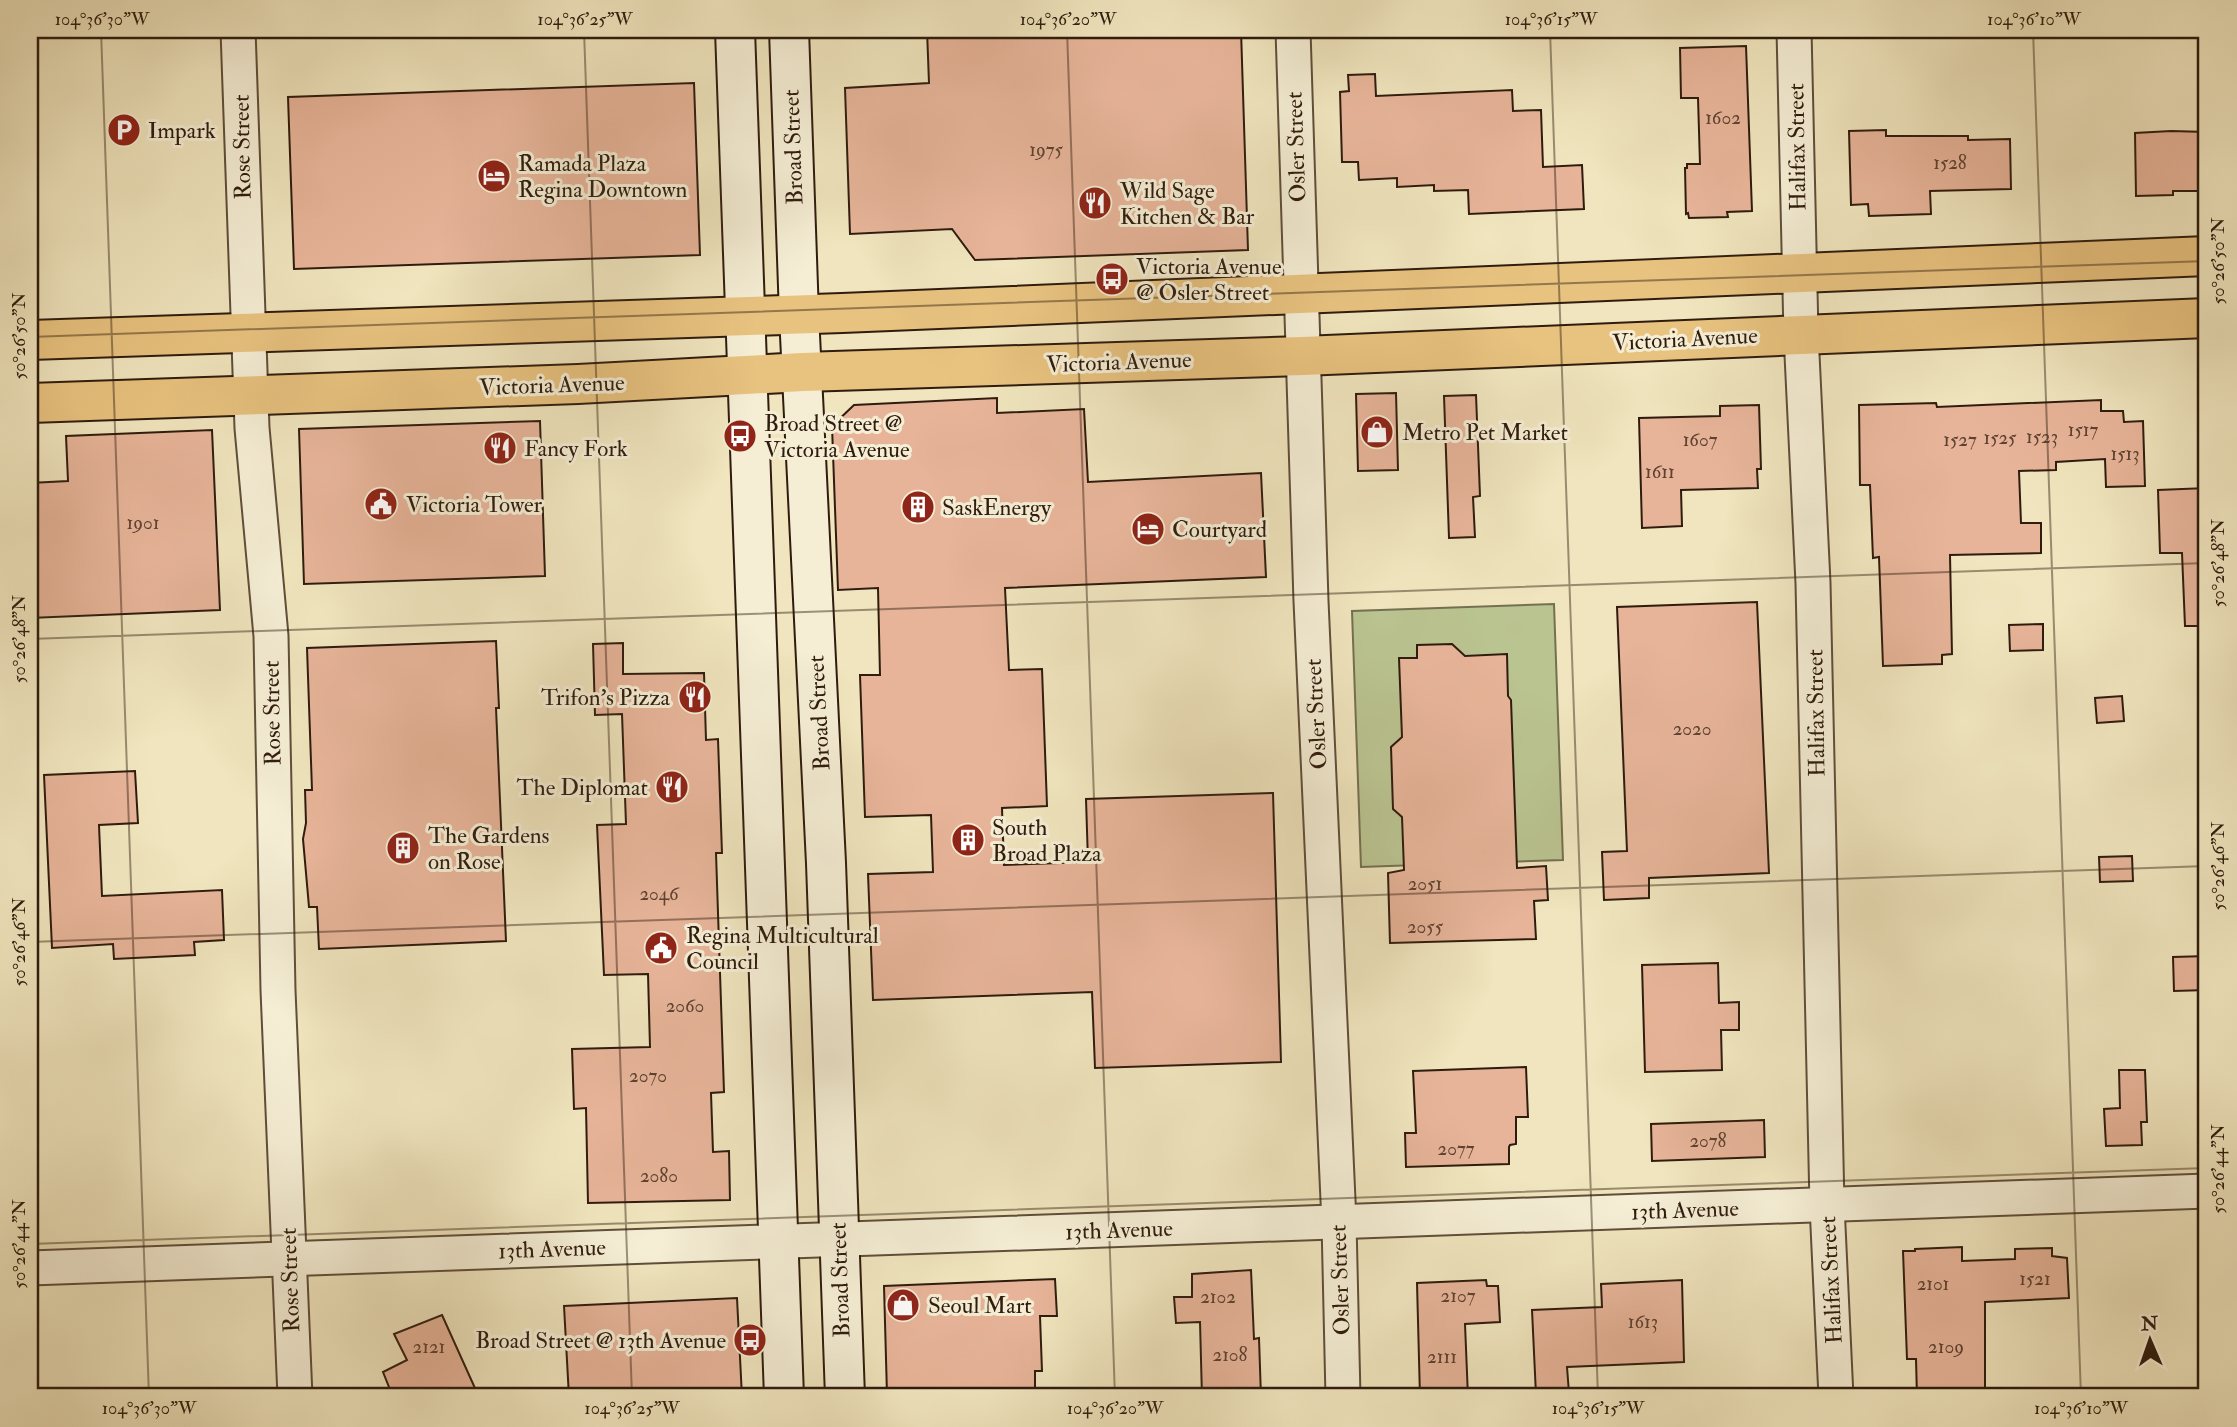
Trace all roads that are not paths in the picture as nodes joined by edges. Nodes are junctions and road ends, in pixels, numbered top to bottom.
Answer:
1 (238, 30) edge
2 (735, 30) edge
3 (789, 30) edge
4 (1293, 30) edge
5 (1794, 30) edge
6 (2207, 256) edge
7 (1799, 273) junction
8 (1301, 295) junction
9 (799, 315) junction
10 (746, 317) junction
11 (2207, 318) edge
12 (248, 332) junction
13 (1801, 334) junction
14 (30, 340) edge
15 (1303, 356) junction
16 (803, 372) junction
17 (747, 376) junction
18 (250, 396) junction
19 (30, 403) edge
20 (2207, 1191) edge
21 (1827, 1205) junction
22 (1339, 1222) junction
23 (839, 1240) junction
24 (778, 1242) junction
25 (289, 1259) junction
26 (30, 1268) edge
27 (295, 1397) edge
28 (784, 1397) edge
29 (845, 1397) edge
30 (1343, 1397) edge
31 (1836, 1397) edge

1 - 12 street, Rose Street
2 - 10 main road
3 - 9 main road, Broad Street
4 - 8 street, Osler Street
5 - 7 street, Halifax Street
6 - 7 main road
7 - 8 main road
7 - 13 street, Halifax Street
8 - 9 main road
8 - 15 street, Osler Street
9 - 10 main road
9 - 16 main road, Broad Street
10 - 12 main road
10 - 17 main road
11 - 13 main road, Victoria Avenue
12 - 14 main road
12 - 18 street, Rose Street
13 - 15 main road, Victoria Avenue
13 - 21 street, Halifax Street
15 - 16 main road, Victoria Avenue
15 - 22 street, Osler Street
16 - 17 main road, Victoria Avenue
16 - 23 main road, Broad Street
17 - 18 main road, Victoria Avenue
17 - 24 main road
18 - 19 main road, Victoria Avenue
18 - 25 street, Rose Street
20 - 21 street, 13th Avenue
21 - 22 street, 13th Avenue
21 - 31 street, Halifax Street
22 - 23 street, 13th Avenue
22 - 30 street, Osler Street
23 - 24 street, 13th Avenue
23 - 29 main road, Broad Street
24 - 25 street, 13th Avenue
24 - 28 main road
25 - 26 street, 13th Avenue
25 - 27 street, Rose Street

